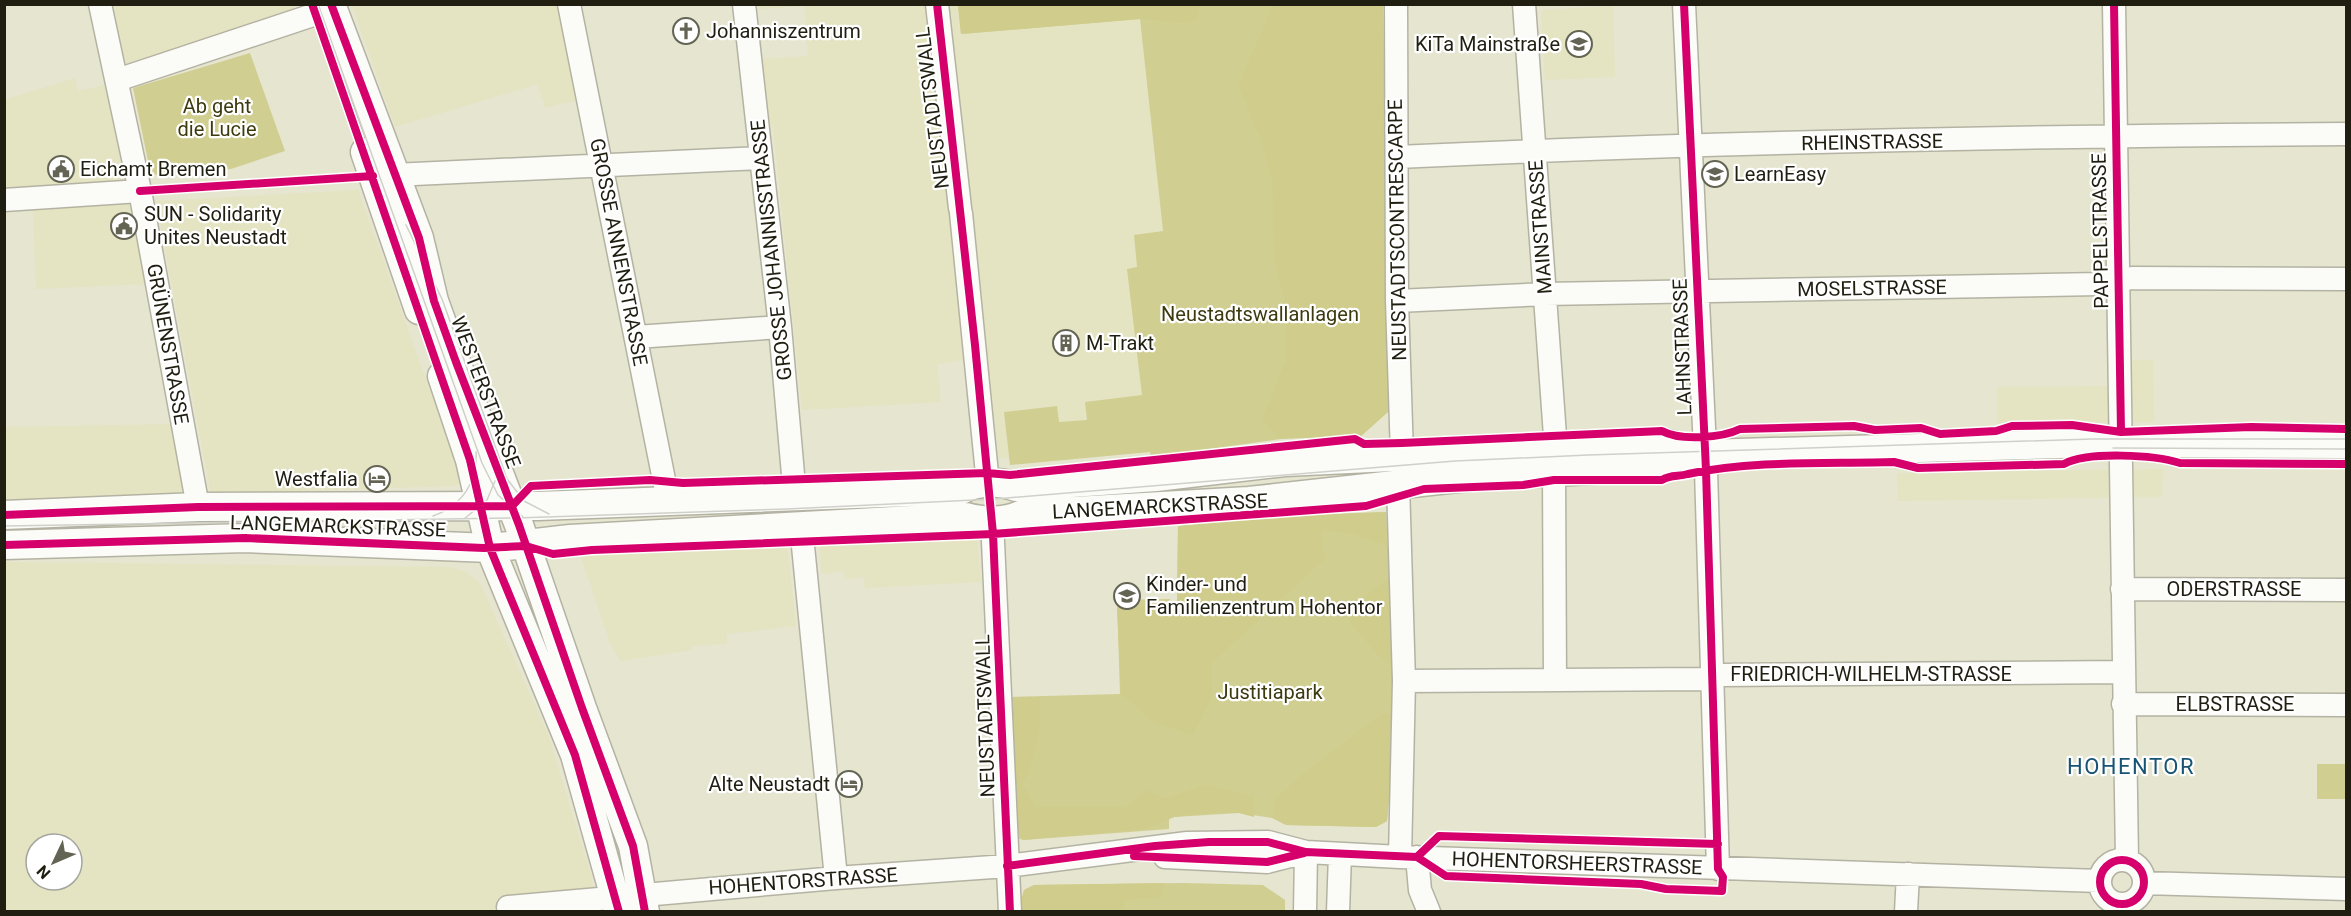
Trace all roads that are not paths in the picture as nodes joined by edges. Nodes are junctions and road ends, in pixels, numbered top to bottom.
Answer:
1 (100, 4) edge
2 (569, 4) edge
3 (744, 4) edge
4 (937, 4) edge
5 (1396, 4) edge
6 (1524, 4) edge
7 (1684, 4) edge
8 (2114, 4) edge
9 (320, 8) edge
10 (117, 81) junction
11 (2346, 134) edge
12 (2115, 135) junction
13 (1690, 146) junction
14 (1534, 150) junction
15 (1397, 157) junction
16 (761, 158) junction
17 (601, 166) junction
18 (393, 175) junction
19 (140, 191) junction
20 (4, 200) edge
21 (2346, 279) edge
22 (2117, 281) junction
23 (1696, 291) junction
24 (1545, 294) junction
25 (1397, 301) junction
26 (780, 327) junction
27 (636, 338) junction
28 (2121, 443) junction
29 (2346, 444) edge
30 (1704, 454) junction
31 (1402, 456) junction
32 (1555, 461) junction
33 (988, 484) junction
34 (1398, 484) junction
35 (795, 497) junction
36 (668, 500) junction
37 (479, 506) junction
38 (512, 506) junction
39 (198, 507) junction
40 (4, 515) edge
41 (992, 520) junction
42 (801, 526) junction
43 (4, 545) edge
44 (526, 546) junction
45 (490, 548) junction
46 (2122, 589) junction
47 (2346, 590) edge
48 (2123, 672) junction
49 (1713, 676) junction
50 (1555, 680) junction
51 (1404, 681) junction
52 (2123, 704) junction
53 (2346, 705) edge
54 (1306, 852) junction
55 (1340, 854) junction
56 (1409, 857) junction
57 (2127, 860) junction
58 (1007, 866) junction
59 (1718, 868) junction
60 (1908, 874) junction
61 (836, 878) junction
62 (2100, 881) junction
63 (2145, 883) junction
64 (2346, 889) edge
65 (644, 903) edge
66 (617, 905) edge
67 (508, 907) dead end
68 (2122, 908) edge
69 (1010, 912) edge
70 (1305, 912) edge
71 (1338, 912) edge
72 (1429, 912) edge
73 (1906, 912) edge

1 - 10 street, GRÜNENSTRASSE
2 - 17 street, GROSSE ANNENSTRASSE
3 - 16 street, GROSSE JOHANNISSTRASSE
4 - 33 street, NEUSTADTSWALL
5 - 15 street, NEUSTADTSCONTRESCARPE
6 - 14 street, MAINSTRASSE
7 - 13 street, LAHNSTRASSE
8 - 12 street, PAPPELSTRASSE
9 - 10 street
9 - 18 main road, WESTERSTRASSE
9 - 37 main road, WESTERSTRASSE
10 - 19 street, GRÜNENSTRASSE
11 - 12 street, RHEINSTRASSE
12 - 13 street, RHEINSTRASSE
12 - 22 street, PAPPELSTRASSE
13 - 14 street, RHEINSTRASSE
13 - 23 street, LAHNSTRASSE
14 - 15 street, RHEINSTRASSE
14 - 24 street, MAINSTRASSE
15 - 25 street, NEUSTADTSCONTRESCARPE
16 - 17 street
16 - 26 street, GROSSE JOHANNISSTRASSE
17 - 18 street
17 - 27 street, GROSSE ANNENSTRASSE
18 - 38 main road, WESTERSTRASSE
19 - 20 street
19 - 39 street, GRÜNENSTRASSE
21 - 22 street, MOSELSTRASSE
22 - 23 street, MOSELSTRASSE
22 - 28 street, PAPPELSTRASSE
23 - 24 street, MOSELSTRASSE
23 - 30 street, LAHNSTRASSE
24 - 25 street, MOSELSTRASSE
24 - 32 street, MAINSTRASSE
25 - 31 street, NEUSTADTSCONTRESCARPE
26 - 27 street
26 - 35 street, GROSSE JOHANNISSTRASSE
27 - 36 street, GROSSE ANNENSTRASSE
28 - 29 main road, LANGEMARCKSTRASSE
28 - 30 main road, LANGEMARCKSTRASSE
28 - 46 street, PAPPELSTRASSE
30 - 32 main road, LANGEMARCKSTRASSE
30 - 49 street, LAHNSTRASSE
31 - 32 main road, LANGEMARCKSTRASSE
31 - 33 main road, LANGEMARCKSTRASSE
32 - 34 main road, LANGEMARCKSTRASSE
32 - 50 street, MAINSTRASSE
33 - 35 main road, LANGEMARCKSTRASSE
34 - 41 main road, LANGEMARCKSTRASSE
34 - 51 street
35 - 36 main road, LANGEMARCKSTRASSE
36 - 38 main road, LANGEMARCKSTRASSE
37 - 38 main road, LANGEMARCKSTRASSE
37 - 39 main road, LANGEMARCKSTRASSE
37 - 45 main road, WESTERSTRASSE
38 - 44 main road, WESTERSTRASSE
39 - 40 main road, LANGEMARCKSTRASSE
41 - 42 main road, LANGEMARCKSTRASSE
41 - 58 street, NEUSTADTSWALL
42 - 44 main road, LANGEMARCKSTRASSE
42 - 61 street
43 - 45 main road, LANGEMARCKSTRASSE
44 - 45 main road, LANGEMARCKSTRASSE
44 - 65 main road, WESTERSTRASSE
45 - 66 main road, WESTERSTRASSE
46 - 47 street, ODERSTRASSE
46 - 48 street, PAPPELSTRASSE
48 - 49 street, FRIEDRICH-WILHELM-STRASSE
48 - 52 street, PAPPELSTRASSE
49 - 50 street, FRIEDRICH-WILHELM-STRASSE
49 - 59 street, LAHNSTRASSE
50 - 51 street, FRIEDRICH-WILHELM-STRASSE
51 - 56 street
52 - 53 street, ELBSTRASSE
52 - 57 street, PAPPELSTRASSE
54 - 55 street, HOHENTORSHEERSTRASSE
54 - 58 street, HOHENTORSTRASSE
54 - 70 street
55 - 56 street, HOHENTORSHEERSTRASSE
55 - 71 street
56 - 59 street, HOHENTORSHEERSTRASSE
56 - 72 street
57 - 62 street
57 - 63 street
58 - 61 street, HOHENTORSTRASSE
58 - 69 street, NEUSTADTSWALL
59 - 60 street, HOHENTORSHEERSTRASSE
60 - 62 street, HOHENTORSHEERSTRASSE
60 - 73 street
61 - 65 street, HOHENTORSTRASSE
62 - 68 street
63 - 64 street
63 - 68 street
65 - 66 street, HOHENTORSTRASSE
66 - 67 street, HOHENTORSTRASSE

